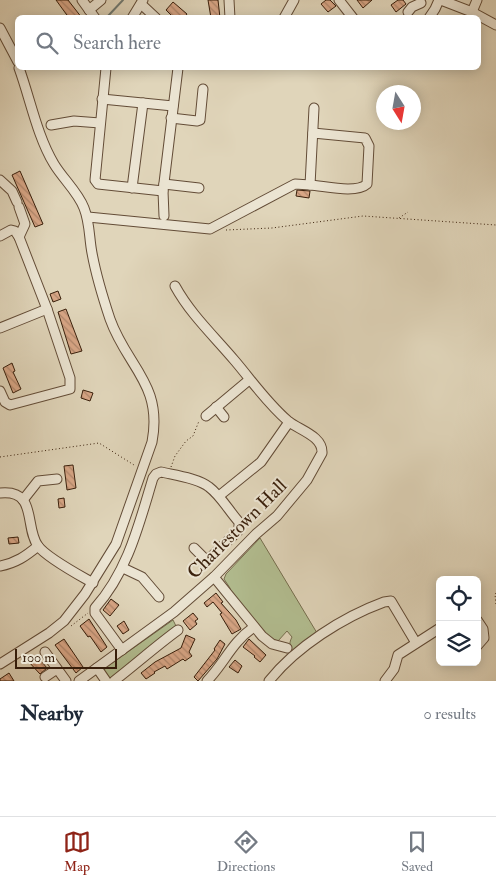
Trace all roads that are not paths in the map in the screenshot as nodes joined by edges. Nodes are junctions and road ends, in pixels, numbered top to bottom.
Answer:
1 (82, 0) edge
2 (101, 0) edge
3 (229, 0) edge
4 (294, 0) edge
5 (339, 0) edge
6 (440, 0) edge
7 (477, 0) edge
8 (142, 2) edge
9 (472, 12) junction
10 (92, 14) edge
11 (134, 15) edge
12 (153, 15) edge
13 (230, 15) edge
14 (282, 15) edge
15 (347, 15) edge
16 (431, 15) edge
17 (478, 15) edge
18 (481, 17) edge
19 (496, 25) edge
20 (0, 28) edge
21 (15, 54) edge
22 (20, 70) edge
23 (106, 70) edge
24 (178, 70) edge
25 (203, 88) dead end
26 (102, 99) junction
27 (142, 103) junction
28 (172, 106) junction
29 (314, 108) dead end
30 (171, 118) junction
31 (100, 123) junction
32 (51, 125) dead end
33 (313, 133) junction
34 (0, 180) edge
35 (310, 185) junction
36 (132, 188) junction
37 (164, 188) junction
38 (199, 188) dead end
39 (164, 216) dead end
40 (88, 217) junction
41 (0, 236) edge
42 (19, 237) junction
43 (175, 286) dead end
44 (47, 309) junction
45 (1, 325) edge
46 (249, 380) junction
47 (0, 391) edge
48 (216, 407) junction
49 (206, 416) road end
50 (224, 418) dead end
51 (289, 422) junction
52 (58, 478) dead end
53 (0, 493) edge
54 (219, 496) junction
55 (23, 500) junction
56 (38, 546) junction
57 (194, 548) dead end
58 (0, 566) edge
59 (123, 568) junction
60 (214, 578) junction
61 (93, 582) junction
62 (159, 597) dead end
63 (254, 627) junction
64 (481, 627) edge
65 (178, 630) dead end
66 (436, 630) edge
67 (170, 635) junction
68 (481, 641) edge
69 (416, 643) junction
70 (176, 644) dead end
71 (286, 648) dead end
72 (122, 650) junction
73 (45, 652) dead end
74 (0, 664) edge
75 (96, 668) junction
76 (57, 669) junction
77 (45, 677) dead end
78 (66, 681) edge
79 (79, 681) edge
80 (106, 681) edge
81 (114, 681) edge
82 (208, 681) edge
83 (268, 681) edge
84 (385, 681) edge

1 - 10 street
2 - 10 street
3 - 13 street
4 - 14 street
5 - 15 street
6 - 9 street
6 - 16 street
7 - 9 street
8 - 11 street
8 - 12 street
9 - 17 street
18 - 19 street
20 - 21 street
22 - 40 street
23 - 26 street
24 - 28 street
25 - 30 street
26 - 27 street
26 - 31 street
27 - 28 street
27 - 36 street
28 - 30 street
29 - 33 street
30 - 37 street
31 - 32 street
31 - 36 street
33 - 35 street
33 - 35 street
34 - 42 street
35 - 40 street
36 - 37 street
37 - 38 street
37 - 39 street
40 - 61 street
41 - 42 street
42 - 44 street
43 - 46 street, Charlestown Hall
44 - 45 street
44 - 47 street
46 - 48 street
46 - 51 street, Charlestown Hall
48 - 49 street
48 - 50 street
51 - 54 street
51 - 60 street, Charlestown Hall
52 - 55 street
53 - 55 street
54 - 57 street
54 - 59 street
55 - 56 street
56 - 58 street
56 - 61 street
59 - 62 street
59 - 72 street
60 - 63 street
60 - 72 street, Charlestown Hall
61 - 74 street
63 - 71 street
63 - 82 street
64 - 68 street
65 - 67 street
66 - 69 street
67 - 70 street
67 - 81 street
69 - 83 street
69 - 84 street
72 - 75 street, Charlestown Hall
73 - 76 street
75 - 79 street, Charlestown Hall
75 - 80 street
76 - 77 street
76 - 78 street

